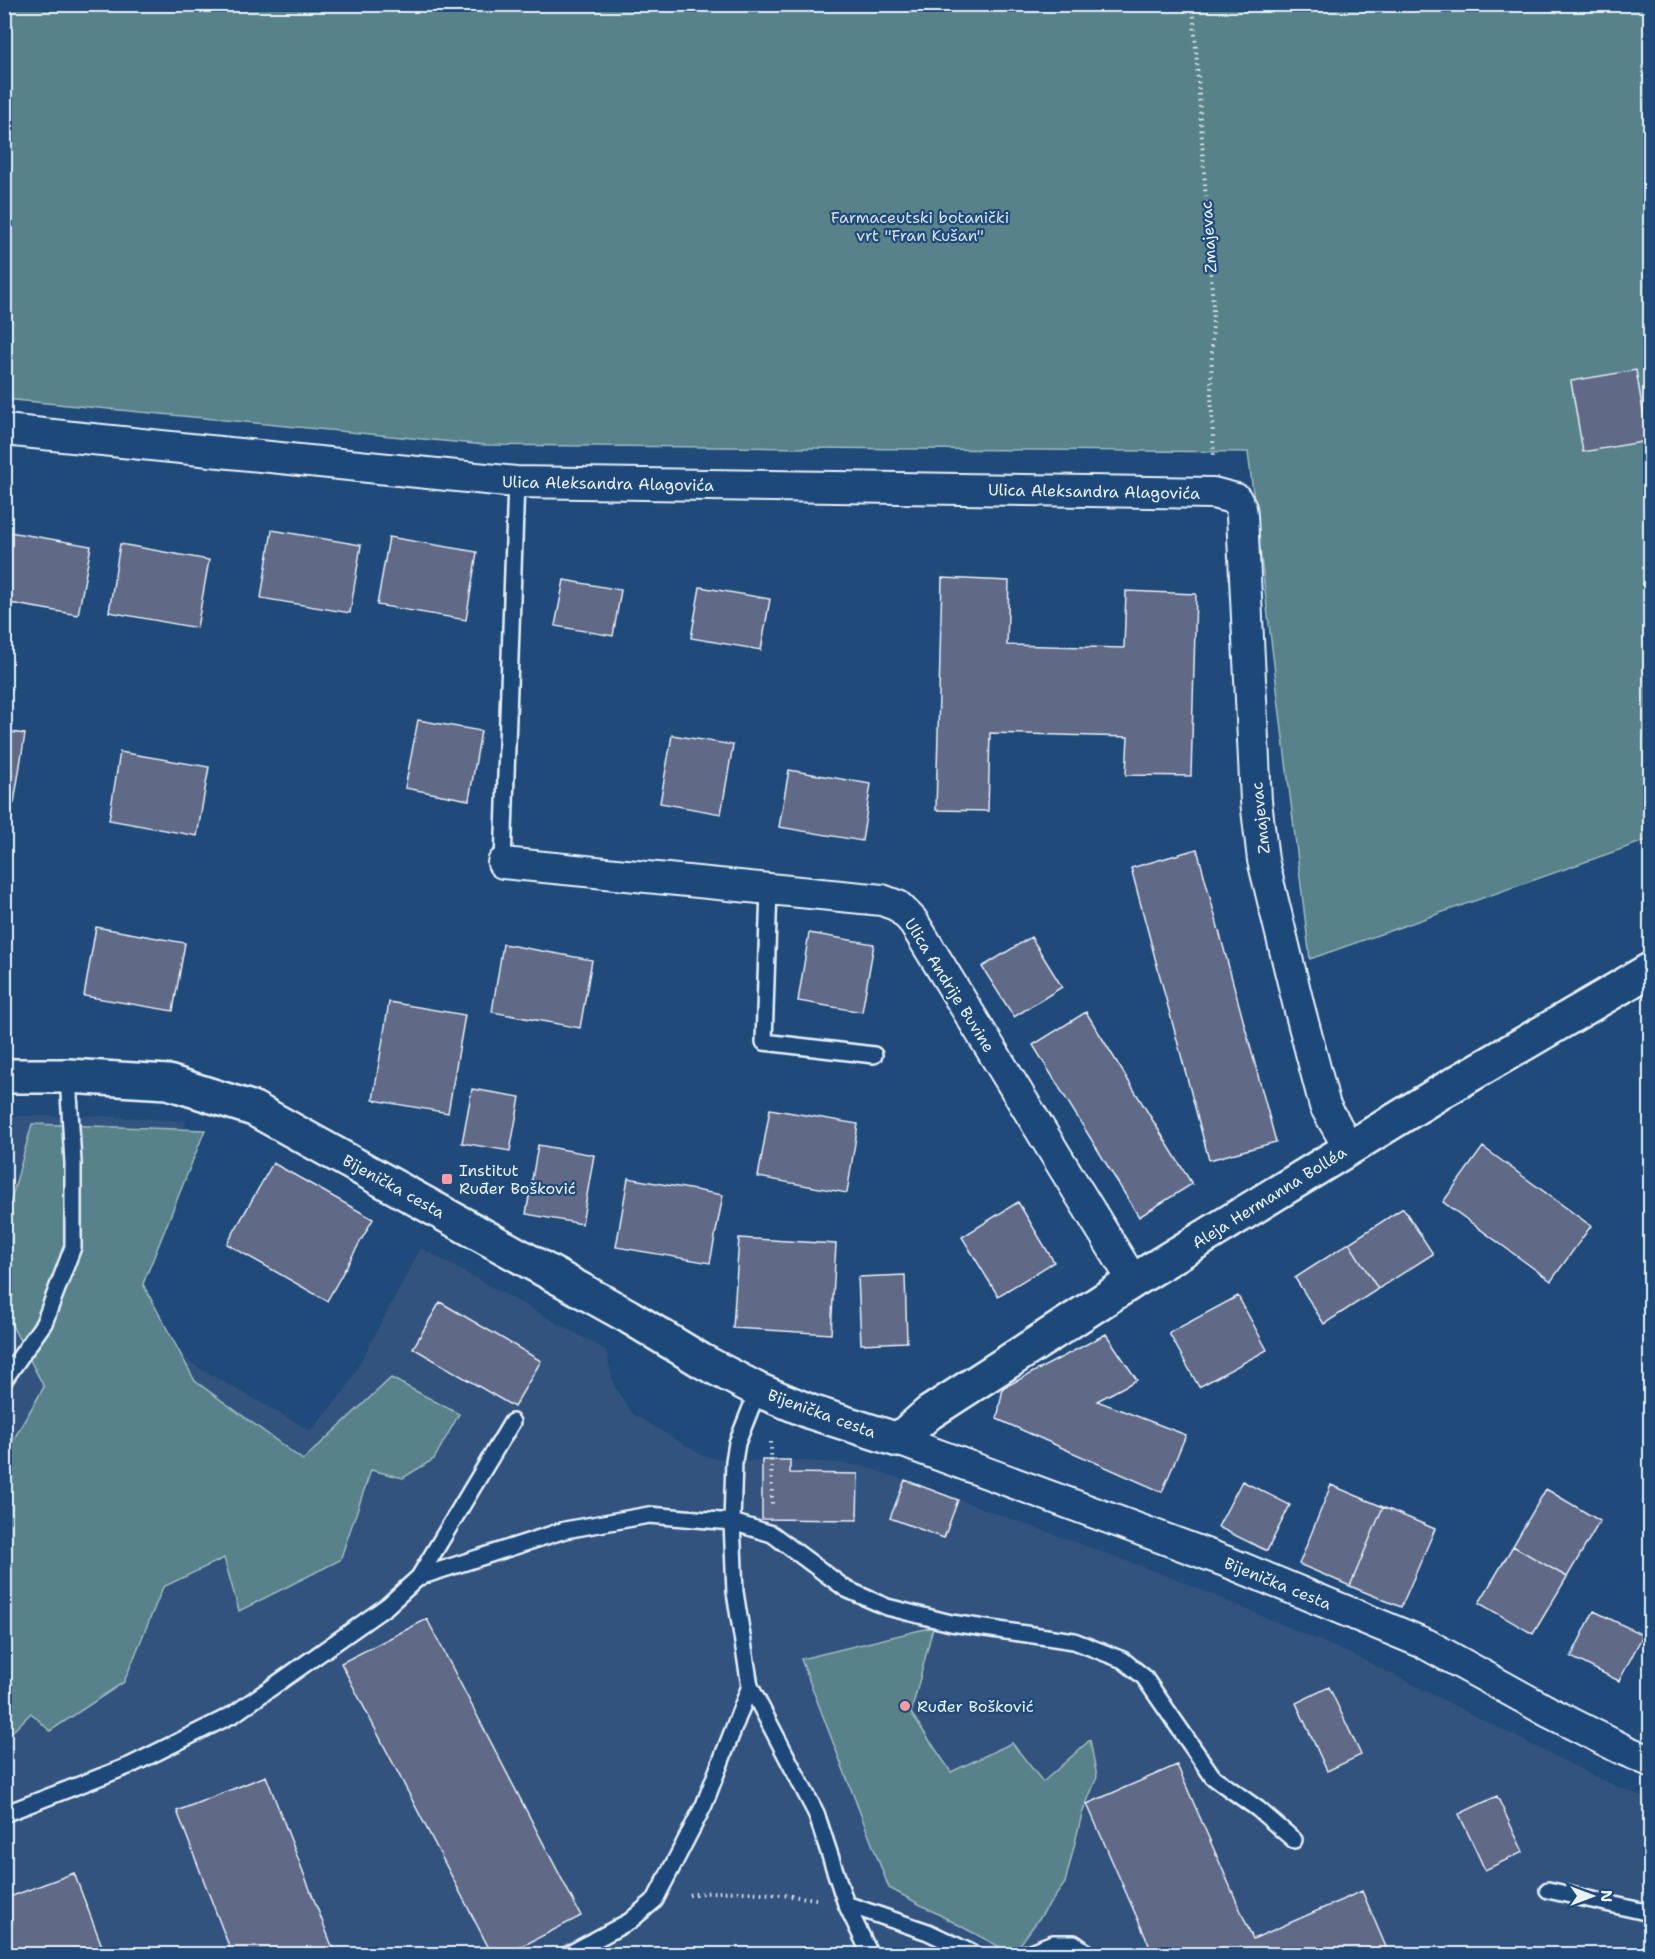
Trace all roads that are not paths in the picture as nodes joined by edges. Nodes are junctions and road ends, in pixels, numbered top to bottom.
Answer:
1 (4, 430) edge
2 (1213, 481) joint
3 (516, 483) junction
4 (503, 863) joint
5 (769, 889) junction
6 (1650, 970) edge
7 (874, 1055) dead end
8 (4, 1076) edge
9 (68, 1076) junction
10 (1349, 1148) junction
11 (1133, 1281) junction
12 (4, 1380) edge
13 (758, 1390) junction
14 (512, 1422) dead end
15 (898, 1440) junction
16 (732, 1522) junction
17 (419, 1577) junction
18 (750, 1686) junction
19 (1650, 1761) edge
20 (4, 1814) edge
21 (1294, 1840) dead end
22 (1548, 1890) dead end
23 (846, 1904) junction
24 (1650, 1912) edge
25 (569, 1954) edge
26 (870, 1954) edge
27 (974, 1954) edge
28 (1025, 1954) edge
29 (1089, 1954) edge

1 - 3 street, Ulica Aleksandra Alagovića
2 - 3 street, Ulica Aleksandra Alagovića
2 - 10 street, Zmajevac
3 - 4 lane
4 - 5 street, Ulica Andrije Buvine
5 - 7 lane
5 - 11 street, Ulica Andrije Buvine
6 - 10 main road, Aleja Hermanna Bolléa
8 - 9 main road, Bijenička cesta
9 - 12 lane
9 - 13 main road, Bijenička cesta
10 - 11 main road, Aleja Hermanna Bolléa
11 - 15 main road, Aleja Hermanna Bolléa
13 - 15 main road, Bijenička cesta
13 - 16 lane
14 - 17 lane
15 - 19 street, Bijenička cesta
16 - 17 lane
16 - 18 lane
16 - 21 lane
17 - 20 lane
18 - 23 lane
18 - 25 lane
22 - 24 lane
23 - 26 lane
23 - 27 lane
28 - 29 lane

